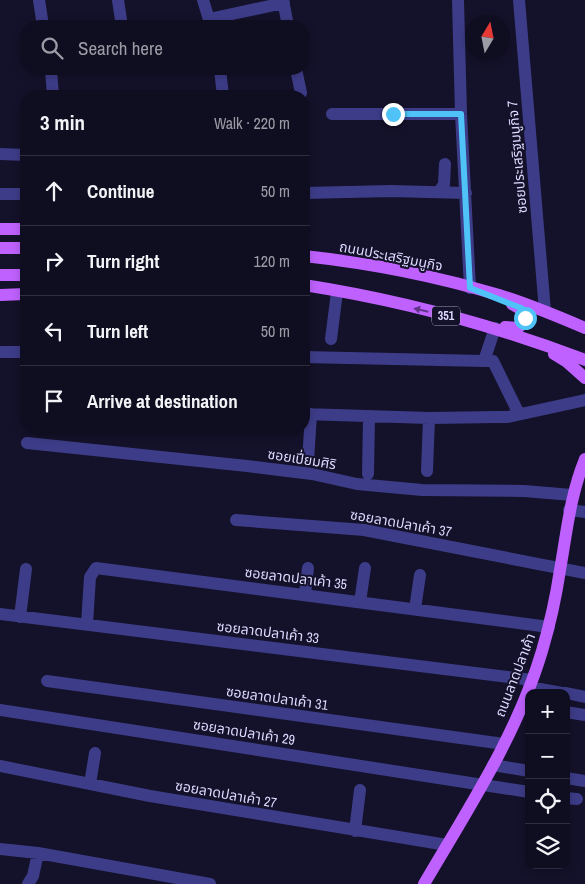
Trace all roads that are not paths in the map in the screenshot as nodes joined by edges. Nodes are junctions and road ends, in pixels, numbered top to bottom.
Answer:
1 (39, 0) edge
2 (118, 0) edge
3 (204, 0) edge
4 (458, 0) edge
5 (519, 0) edge
6 (284, 2) edge
7 (42, 20) edge
8 (121, 20) dead end
9 (209, 20) edge
10 (217, 20) edge
11 (287, 20) edge
12 (51, 75) edge
13 (221, 75) edge
14 (297, 75) edge
15 (53, 90) edge
16 (222, 90) edge
17 (300, 90) edge
18 (332, 114) dead end
19 (461, 114) junction
20 (0, 154) edge
21 (20, 155) edge
22 (445, 164) dead end
23 (439, 192) junction
24 (310, 193) edge
25 (466, 193) junction
26 (0, 194) edge
27 (20, 194) edge
28 (0, 229) edge
29 (20, 229) edge
30 (0, 248) edge
31 (20, 248) edge
32 (310, 257) edge
33 (0, 275) edge
34 (20, 275) edge
35 (310, 287) edge
36 (474, 289) junction
37 (337, 292) junction
38 (20, 294) edge
39 (0, 295) edge
40 (545, 311) junction
41 (460, 319) junction
42 (584, 325) edge
43 (495, 328) junction
44 (331, 339) dead end
45 (531, 339) junction
46 (0, 352) edge
47 (20, 352) edge
48 (310, 357) edge
49 (585, 360) edge
50 (484, 361) junction
51 (585, 378) edge
52 (585, 400) edge
53 (310, 414) edge
54 (518, 414) junction
55 (369, 417) junction
56 (429, 418) junction
57 (308, 435) edge
58 (27, 443) dead end
59 (585, 459) edge
60 (308, 461) dead end
61 (427, 470) dead end
62 (368, 474) dead end
63 (572, 495) junction
64 (569, 510) junction
65 (585, 512) edge
66 (236, 520) dead end
67 (308, 568) dead end
68 (365, 568) dead end
69 (26, 569) dead end
70 (560, 570) junction
71 (585, 574) edge
72 (420, 575) dead end
73 (305, 594) junction
74 (360, 602) junction
75 (415, 608) junction
76 (0, 614) edge
77 (20, 617) junction
78 (87, 624) junction
79 (549, 626) junction
80 (46, 681) dead end
81 (531, 684) junction
82 (530, 689) edge
83 (548, 689) edge
84 (570, 694) edge
85 (585, 696) edge
86 (525, 706) edge
87 (0, 710) edge
88 (570, 713) edge
89 (585, 715) edge
90 (504, 744) junction
91 (95, 753) dead end
92 (494, 765) junction
93 (0, 766) edge
94 (525, 770) edge
95 (570, 779) edge
96 (585, 781) edge
97 (90, 784) junction
98 (484, 784) junction
99 (360, 790) dead end
100 (525, 791) edge
101 (355, 831) junction
102 (447, 845) junction
103 (0, 849) edge
104 (38, 853) junction
105 (28, 884) edge
106 (210, 884) edge
107 (424, 884) edge

1 - 7 street
2 - 8 street
3 - 9 street
4 - 19 street
5 - 40 street, ซอยประเสริฐมนูกิจ 7
6 - 10 street
6 - 11 street
12 - 15 street
13 - 16 street
14 - 17 street
18 - 19 street
19 - 25 street
20 - 21 street
22 - 23 street
23 - 24 street
23 - 25 street
25 - 36 street
26 - 27 street
28 - 29 main road
30 - 31 main road
32 - 36 main road, ถนนประเสริฐมนูกิจ
33 - 34 main road
35 - 37 main road, 351
36 - 40 main road, ถนนประเสริฐมนูกิจ
36 - 41 main road
41 -> 37 main road, 351
37 - 44 street
38 - 39 main road
40 - 42 main road, ถนนประเสริฐมนูกิจ
41 - 43 main road, 351
43 - 45 main road, 351
43 - 50 street
45 - 49 main road, 351
45 - 51 main road
46 - 47 street
48 - 50 street
50 - 54 street
52 - 54 street
53 - 55 street
54 - 56 street
55 - 56 street
55 - 62 street
56 - 61 street
57 - 60 street
58 - 63 street, ซอยเปี่ยมศิริ
59 - 63 main road, ถนนลาดปลาเค้า
63 - 64 main road, ถนนลาดปลาเค้า
64 - 65 street
64 - 70 main road, ถนนลาดปลาเค้า
66 - 70 street, ซอยลาดปลาเค้า 37
67 - 73 street
68 - 74 street
69 - 77 street
70 - 71 street, ซอยลาดปลาเค้า 37
70 - 79 main road, ถนนลาดปลาเค้า
72 - 75 street
73 - 74 street, ซอยลาดปลาเค้า 35
73 - 78 street, ซอยลาดปลาเค้า 35
74 - 75 street, ซอยลาดปลาเค้า 35
75 - 79 street, ซอยลาดปลาเค้า 35
76 - 77 street, ซอยลาดปลาเค้า 33
77 - 78 street, ซอยลาดปลาเค้า 33
78 - 81 street, ซอยลาดปลาเค้า 33
79 - 81 main road, ถนนลาดปลาเค้า
80 - 90 street, ซอยลาดปลาเค้า 31
81 - 82 main road, ถนนลาดปลาเค้า
81 - 83 street, ซอยลาดปลาเค้า 33
84 - 85 street
86 - 90 main road, ถนนลาดปลาเค้า
87 - 98 street, ซอยลาดปลาเค้า 29
88 - 89 street
90 - 92 main road, ถนนลาดปลาเค้า
91 - 97 street
92 - 94 street
92 - 98 main road, ถนนลาดปลาเค้า
93 - 97 street, ซอยลาดปลาเค้า 27
95 - 96 street
97 - 101 street, ซอยลาดปลาเค้า 27
98 - 100 street, ซอยลาดปลาเค้า 29
98 - 102 main road, ถนนลาดปลาเค้า
99 - 101 street
101 - 102 street, ซอยลาดปลาเค้า 27
102 - 107 main road, ถนนลาดปลาเค้า
103 - 104 street
104 - 105 street
104 - 106 street

